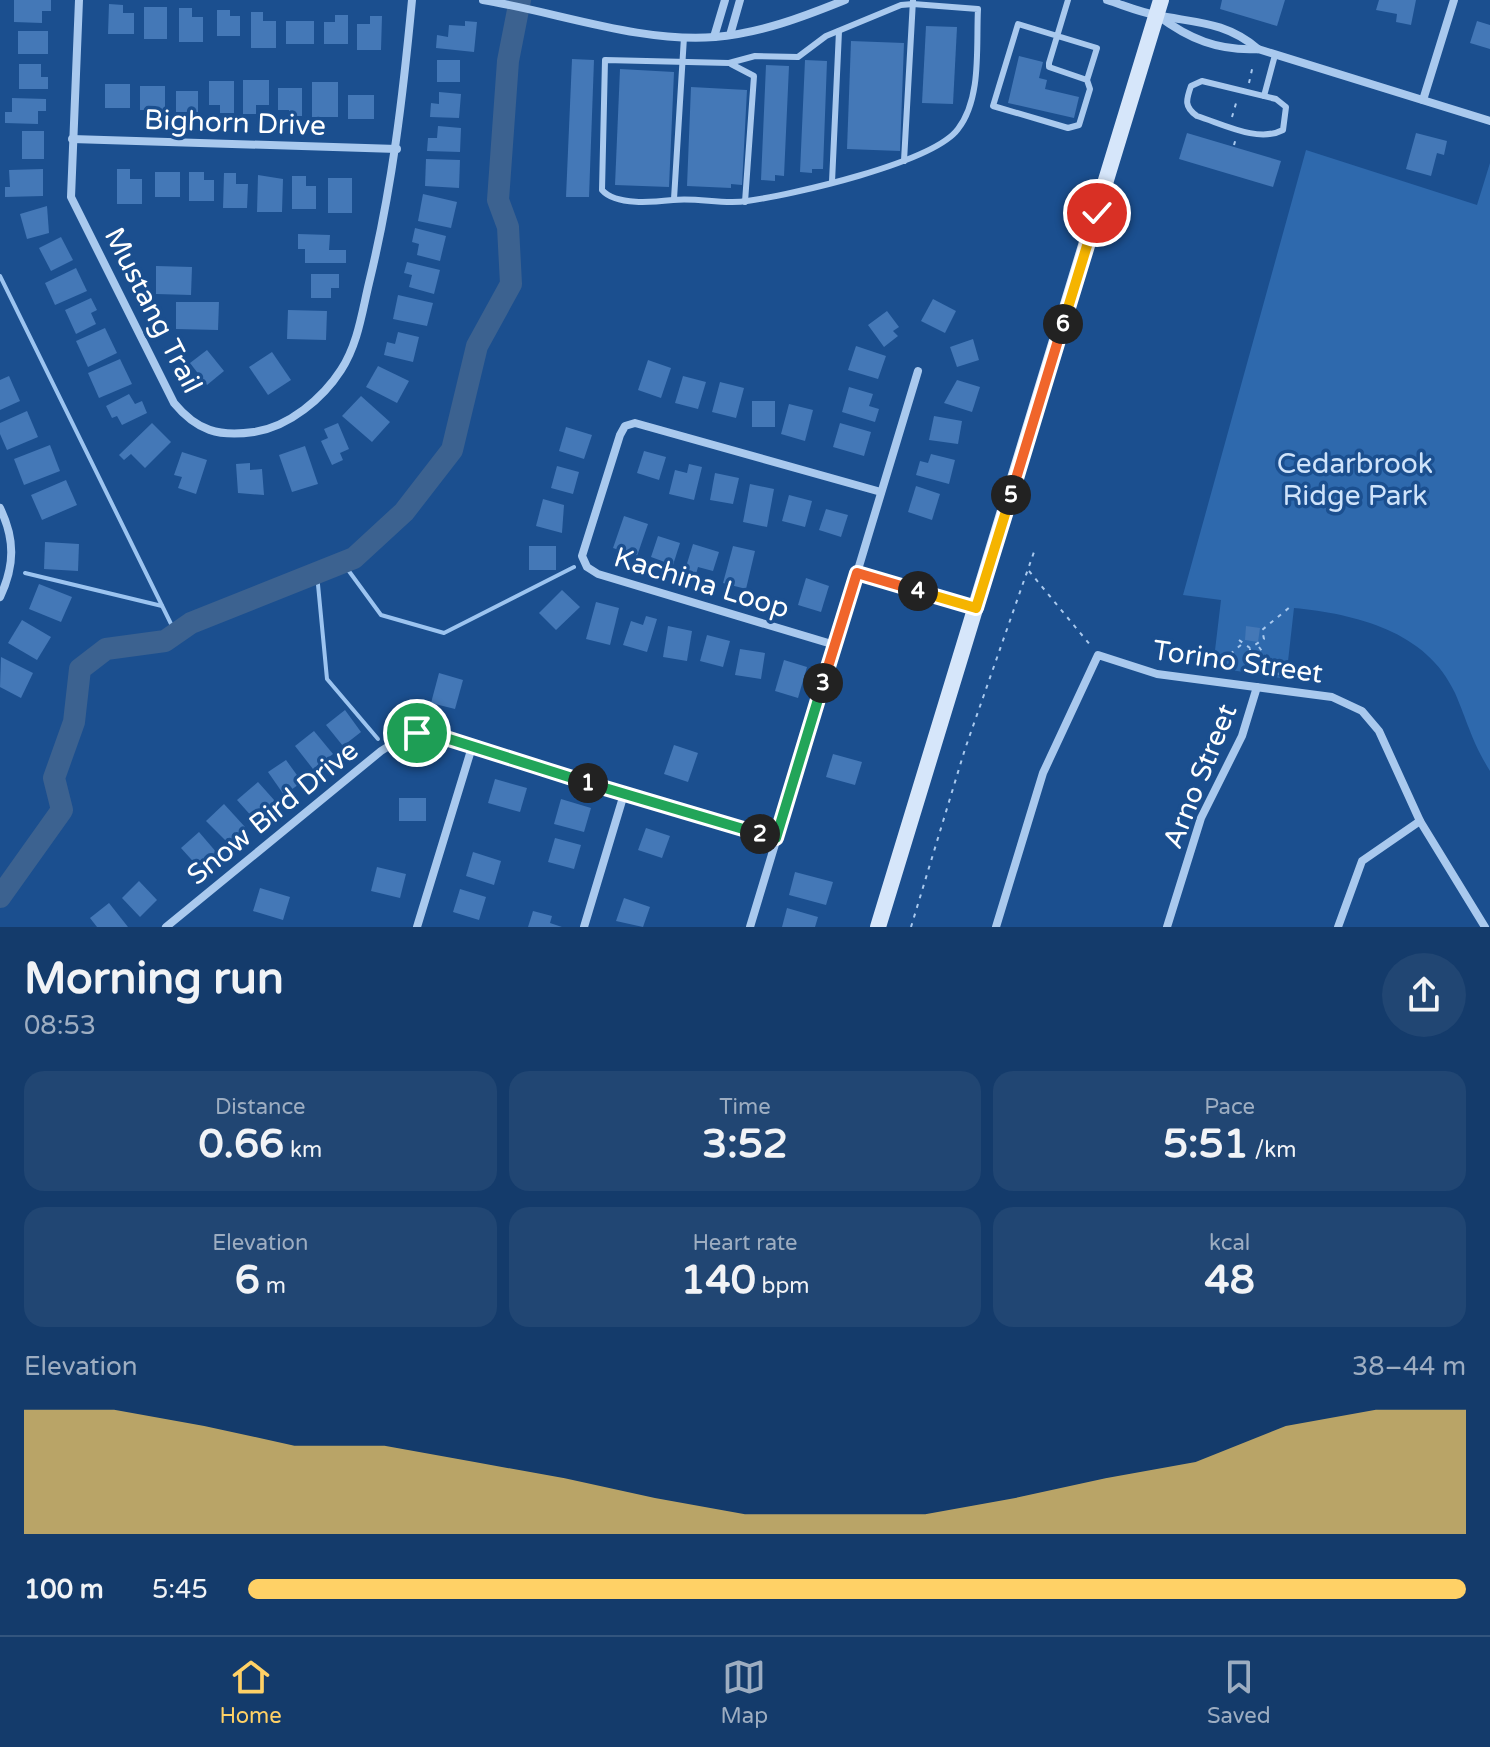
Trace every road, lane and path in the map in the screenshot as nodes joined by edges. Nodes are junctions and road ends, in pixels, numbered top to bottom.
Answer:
1 (79, 0) edge
2 (412, 0) edge
3 (725, 0) edge
4 (740, 0) edge
5 (845, 0) edge
6 (1068, 0) edge
7 (1107, 0) edge
8 (1454, 0) edge
9 (487, 1) edge
10 (913, 2) edge
11 (1159, 8) edge
12 (839, 31) junction
13 (730, 35) junction
14 (1057, 36) junction
15 (684, 37) junction
16 (714, 37) junction
17 (1258, 49) junction
18 (1275, 55) junction
19 (682, 63) junction
20 (729, 63) junction
21 (1253, 65) dead end
22 (1087, 80) junction
23 (1245, 91) junction
24 (1264, 96) junction
25 (1423, 100) junction
26 (1490, 121) edge
27 (1235, 128) junction
28 (72, 139) junction
29 (1234, 145) dead end
30 (397, 149) junction
31 (904, 161) junction
32 (832, 182) junction
33 (674, 199) junction
34 (745, 202) junction
35 (918, 371) dead end
36 (881, 492) junction
37 (0, 508) edge
38 (1034, 552) dead end
39 (1028, 570) junction
40 (857, 573) junction
41 (0, 597) edge
42 (1290, 607) dead end
43 (976, 608) junction
44 (1239, 640) dead end
45 (1243, 644) junction
46 (835, 645) junction
47 (1259, 646) junction
48 (1250, 648) junction
49 (1098, 655) junction
50 (1215, 667) dead end
51 (1249, 671) dead end
52 (1280, 676) dead end
53 (1257, 687) junction
54 (472, 747) junction
55 (624, 794) junction
56 (1420, 821) junction
57 (776, 838) junction
58 (166, 927) edge
59 (417, 927) edge
60 (584, 927) edge
61 (750, 927) edge
62 (878, 927) edge
63 (911, 927) edge
64 (996, 927) edge
65 (1167, 927) edge
66 (1338, 927) edge
67 (1485, 927) edge

1 - 28 street, Mustang Trail
2 - 30 street, Mustang Trail
3 - 16 street
4 - 13 street
5 - 13 street
6 - 14 lane
7 - 11 street
8 - 25 street
9 - 15 street
10 - 12 lane
10 - 31 lane
10 - 31 lane
11 - 17 street
11 - 17 street
11 - 43 main road
12 - 20 lane
12 - 32 lane
13 - 16 street
14 - 22 lane
14 - 22 lane
14 - 22 lane
15 - 16 street
15 - 19 lane
17 - 18 street
18 - 24 lane
18 - 25 street
19 - 20 lane
19 - 33 lane
19 - 33 lane
20 - 34 lane
21 - 23 path
23 - 24 lane
23 - 27 path
23 - 27 lane
24 - 27 lane
25 - 26 street
27 - 29 path
28 - 30 street, Bighorn Drive
28 - 30 street, Mustang Trail
31 - 32 lane
32 - 34 lane
33 - 34 lane
35 - 36 street
36 - 40 street
36 - 46 street, Kachina Loop
37 - 41 street
38 - 39 path
39 - 49 path
39 - 63 path
40 - 43 street
40 - 46 street
42 - 47 path
43 - 62 main road
44 - 45 path
45 - 48 path
45 - 50 path
46 - 57 street
47 - 48 path
47 - 52 path
48 - 51 path
49 - 53 street, Torino Street
49 - 64 street
53 - 56 street, Torino Street
53 - 65 street, Arno Street
54 - 55 street, Snow Bird Drive
54 - 58 street, Snow Bird Drive
54 - 59 street
55 - 57 street, Snow Bird Drive
55 - 60 street
56 - 66 street
56 - 67 street, Torino Street
57 - 61 street

